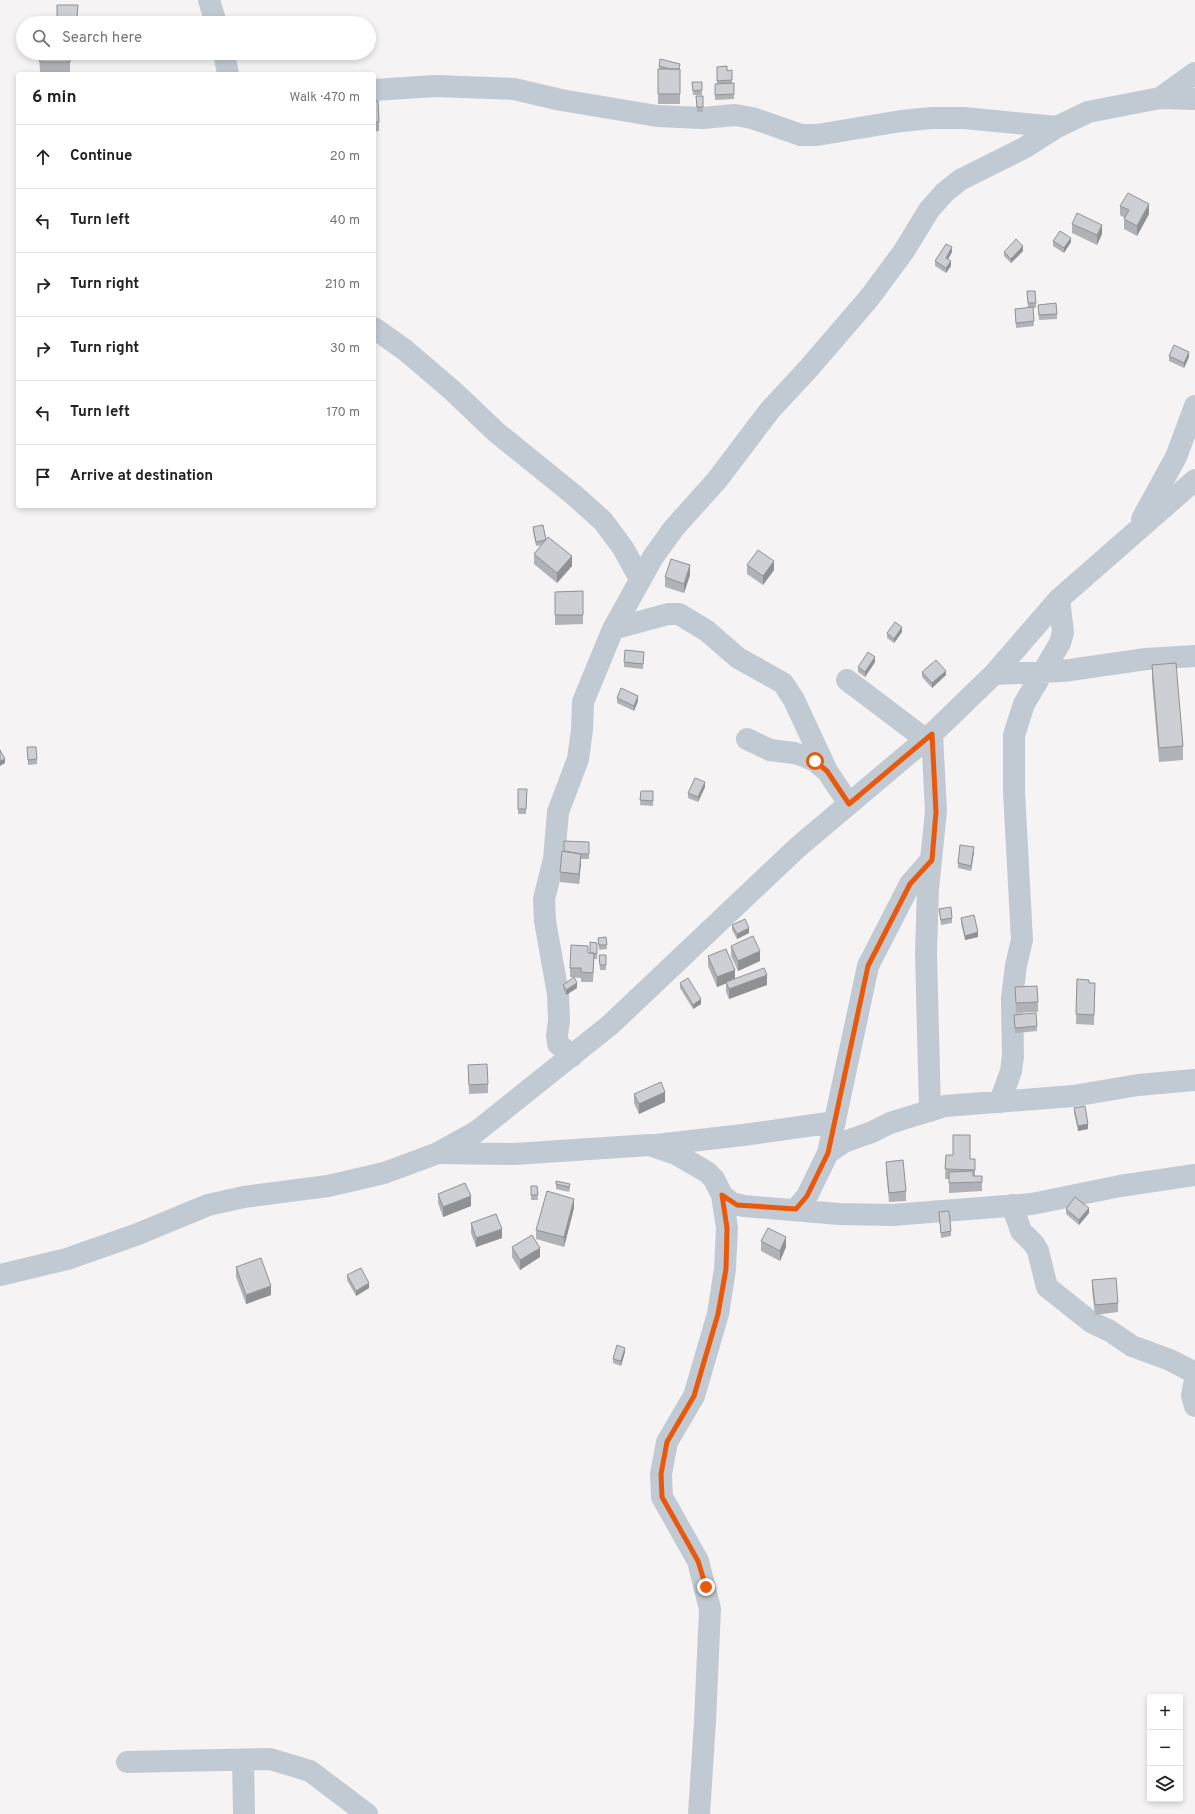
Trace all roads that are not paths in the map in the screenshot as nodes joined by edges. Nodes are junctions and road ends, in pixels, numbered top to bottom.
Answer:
1 (209, 0) edge
2 (214, 16) edge
3 (225, 60) edge
4 (228, 72) edge
5 (1195, 73) edge
6 (376, 90) edge
7 (1160, 98) junction
8 (1195, 99) edge
9 (1057, 127) junction
10 (376, 329) edge
11 (1195, 406) edge
12 (1195, 480) edge
13 (1134, 533) junction
14 (640, 579) junction
15 (1059, 599) junction
16 (613, 629) junction
17 (1195, 656) edge
18 (1042, 672) junction
19 (994, 674) junction
20 (847, 680) dead end
21 (928, 737) junction
22 (747, 739) dead end
23 (827, 771) junction
24 (849, 804) junction
25 (932, 860) junction
26 (572, 1056) junction
27 (1195, 1080) edge
28 (1000, 1102) junction
29 (930, 1111) junction
30 (835, 1122) junction
31 (650, 1145) junction
32 (438, 1153) junction
33 (828, 1153) junction
34 (1195, 1175) edge
35 (722, 1195) junction
36 (1012, 1205) junction
37 (796, 1209) junction
38 (0, 1275) edge
39 (1195, 1373) edge
40 (1195, 1380) edge
41 (1195, 1406) edge
42 (243, 1760) junction
43 (127, 1762) dead end
44 (244, 1814) edge
45 (367, 1814) edge
46 (699, 1814) edge

1 - 2 street
3 - 4 street
5 - 7 street
6 - 9 street
7 - 8 street
7 - 9 street
9 - 14 street
10 - 14 street
11 - 13 street
12 - 13 street
13 - 15 street
14 - 16 street
15 - 18 street
15 - 19 street
16 - 23 street
16 - 26 street
17 - 18 street
18 - 19 street
18 - 28 street
19 - 21 street
20 - 21 street
21 - 24 street
21 - 25 street
22 - 23 street
23 - 24 street
24 - 26 street
25 - 29 street
25 - 30 street
26 - 32 street
27 - 28 street
28 - 29 street
29 - 33 street
30 - 31 street
30 - 33 street
31 - 32 street
31 - 35 street
32 - 38 street
33 - 37 street
34 - 36 street
35 - 37 street
35 - 46 street
36 - 37 street
36 - 39 street
40 - 41 street
42 - 43 street
42 - 44 street
42 - 45 street

